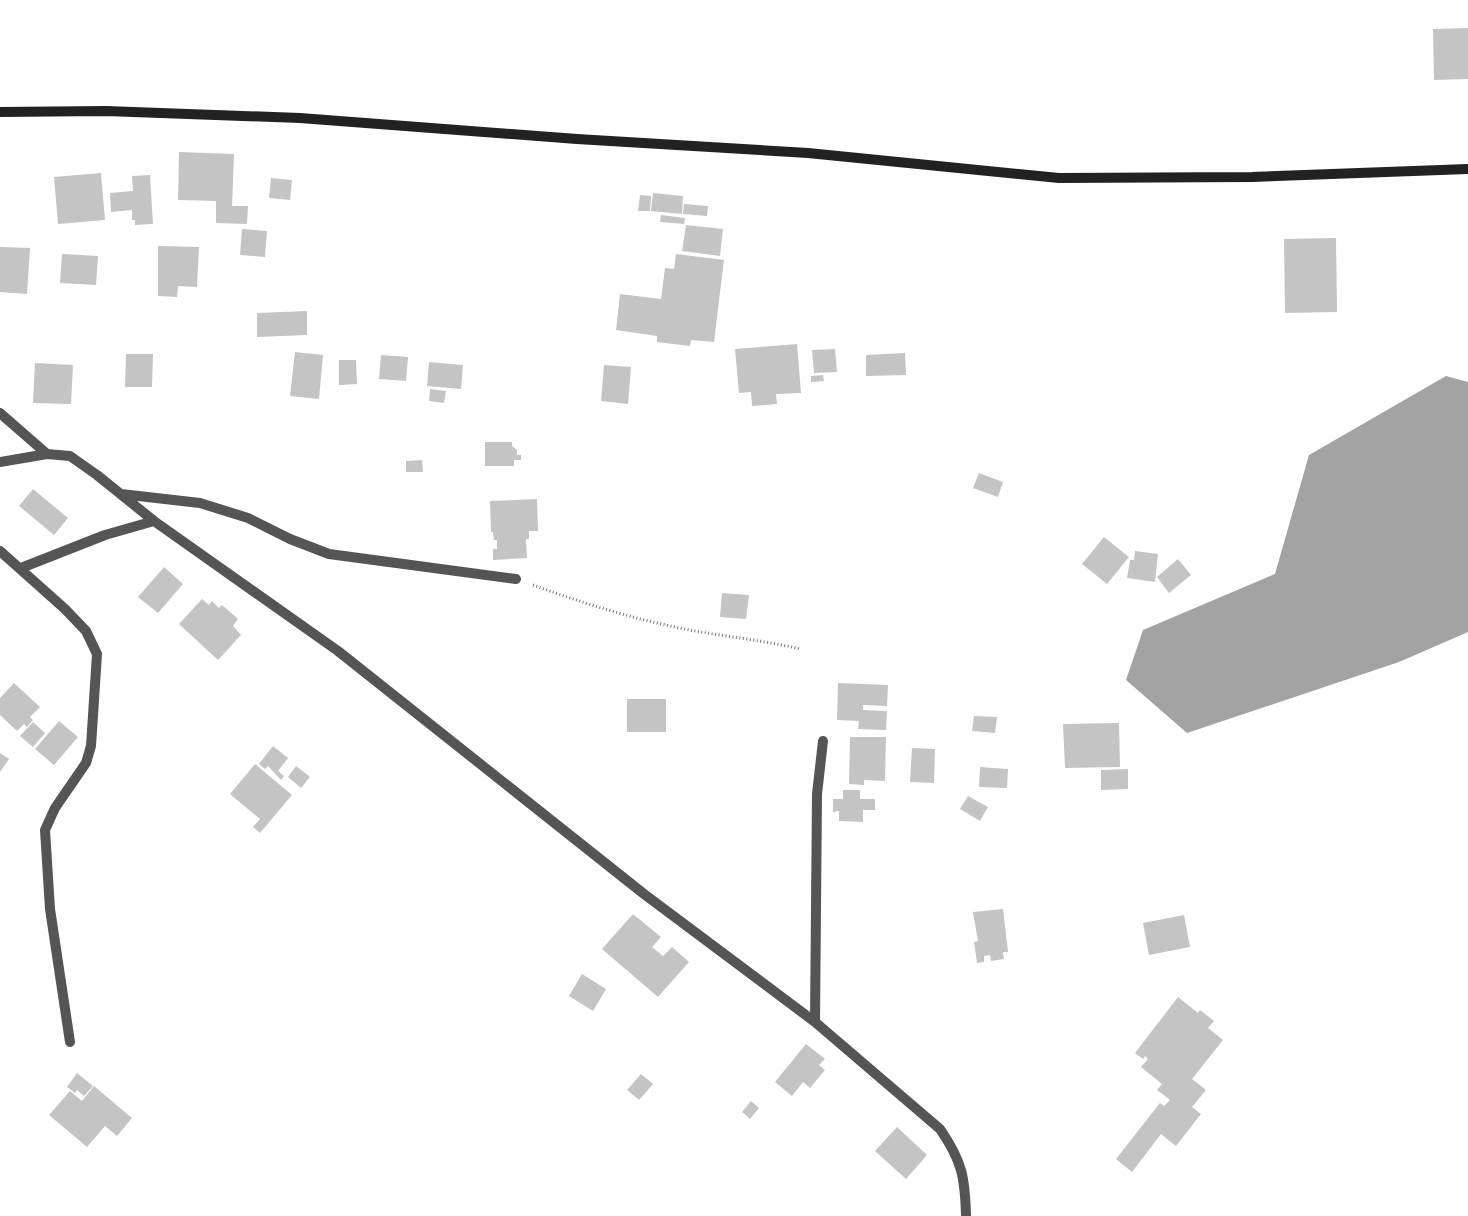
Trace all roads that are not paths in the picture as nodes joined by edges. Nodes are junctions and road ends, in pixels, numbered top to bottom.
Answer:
1 (0, 112) edge
2 (1468, 169) edge
3 (0, 413) edge
4 (47, 454) junction
5 (0, 462) edge
6 (120, 494) junction
7 (154, 521) junction
8 (0, 551) edge
9 (20, 568) junction
10 (516, 579) road end
11 (823, 741) dead end
12 (815, 1022) junction
13 (70, 1042) dead end
14 (966, 1216) edge

1 - 2 main road
3 - 4 street
4 - 5 street
4 - 6 street
6 - 7 street
6 - 10 street
7 - 9 street
7 - 12 street
8 - 9 street
9 - 13 street
11 - 12 street
12 - 14 street

